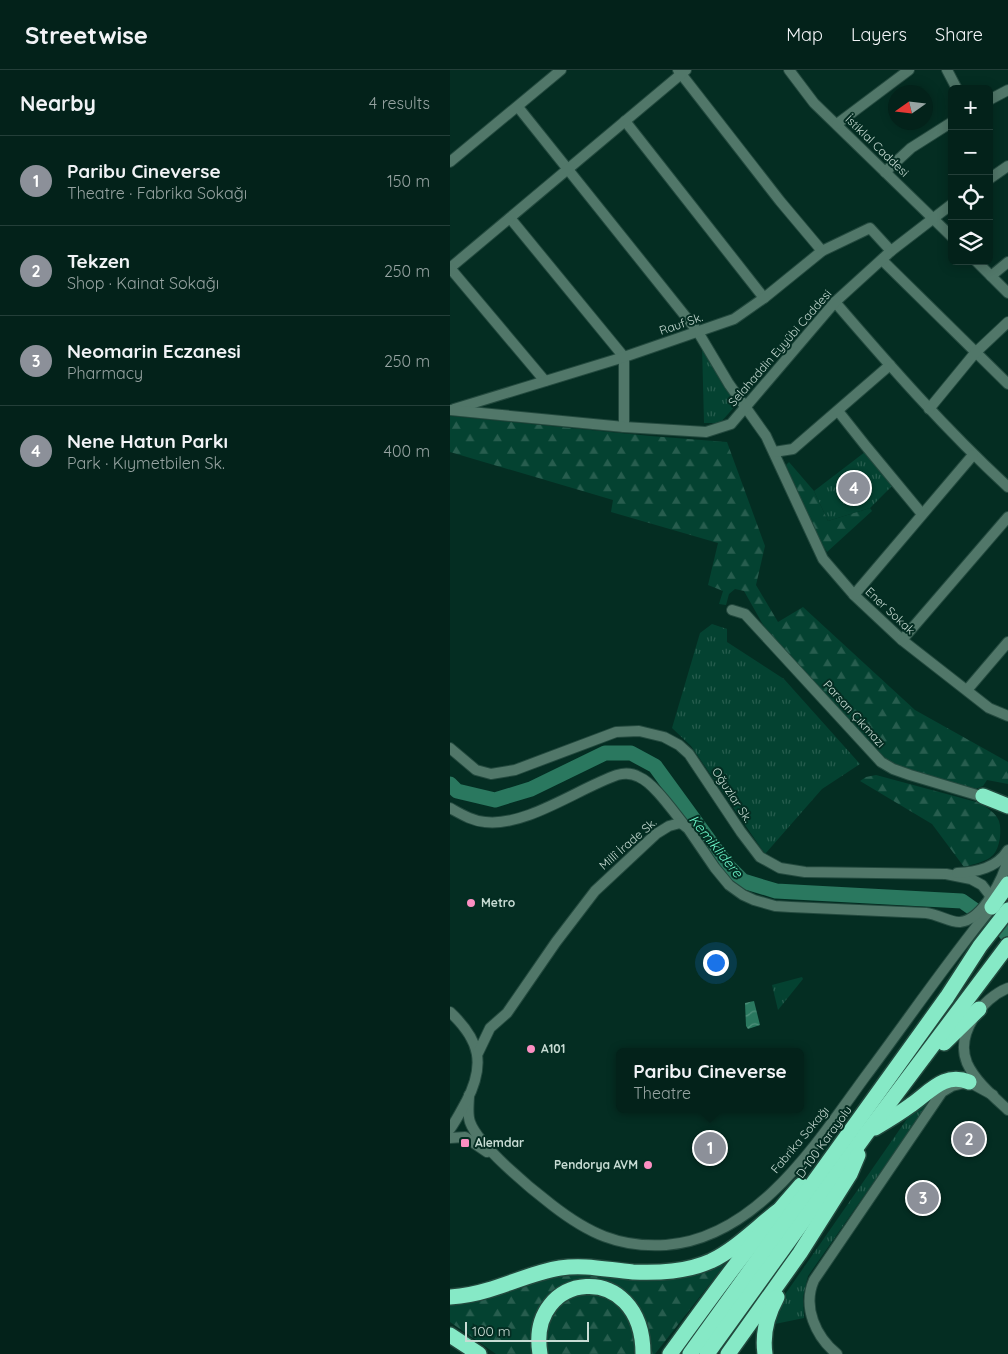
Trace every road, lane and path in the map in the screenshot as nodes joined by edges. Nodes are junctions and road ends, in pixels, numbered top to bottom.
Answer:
1 (561, 70) edge
2 (789, 70) edge
3 (909, 70) edge
4 (947, 70) edge
5 (682, 71) edge
6 (955, 85) edge
7 (1008, 90) edge
8 (993, 98) edge
9 (518, 106) junction
10 (625, 121) junction
11 (837, 124) junction
12 (948, 125) edge
13 (450, 162) edge
14 (1008, 166) edge
15 (568, 169) junction
16 (885, 172) junction
17 (993, 175) edge
18 (948, 207) edge
19 (510, 218) junction
20 (932, 218) junction
21 (948, 233) edge
22 (822, 251) junction
23 (891, 251) junction
24 (882, 260) junction
25 (1008, 262) edge
26 (980, 265) edge
27 (450, 268) edge
28 (991, 276) junction
29 (1008, 293) edge
30 (764, 298) junction
31 (835, 302) junction
32 (1008, 322) edge
33 (698, 332) junction
34 (975, 353) junction
35 (624, 357) junction
36 (890, 365) junction
37 (545, 381) junction
38 (1008, 384) edge
39 (746, 406) junction
40 (929, 409) junction
41 (450, 410) edge
42 (838, 411) junction
43 (624, 427) junction
44 (774, 452) junction
45 (973, 455) junction
46 (1008, 487) edge
47 (922, 514) junction
48 (1008, 517) edge
49 (854, 595) junction
50 (732, 610) dead end
51 (902, 640) junction
52 (1008, 642) edge
53 (967, 690) junction
54 (1008, 716) edge
55 (450, 748) edge
56 (450, 753) edge
57 (470, 766) junction
58 (983, 796) junction
59 (1008, 800) edge
60 (1008, 806) edge
61 (450, 808) edge
62 (1008, 812) edge
63 (687, 827) junction
64 (1008, 850) edge
65 (1008, 858) edge
66 (946, 874) junction
67 (1008, 884) edge
68 (991, 902) junction
69 (1008, 910) edge
70 (964, 921) junction
71 (974, 938) junction
72 (1005, 950) edge
73 (1008, 988) edge
74 (979, 1009) junction
75 (450, 1012) edge
76 (478, 1052) junction
77 (909, 1077) junction
78 (969, 1082) junction
79 (469, 1095) junction
80 (993, 1095) junction
81 (1008, 1110) edge
82 (450, 1129) edge
83 (860, 1130) junction
84 (450, 1138) edge
85 (508, 1167) junction
86 (778, 1211) junction
87 (800, 1253) junction
88 (450, 1297) edge
89 (450, 1336) edge
90 (473, 1354) edge
91 (479, 1354) edge
92 (540, 1354) edge
93 (643, 1354) edge
94 (670, 1354) edge
95 (690, 1354) edge
96 (708, 1354) edge
97 (728, 1354) edge
98 (765, 1354) edge
99 (838, 1354) edge

1 - 9 street
2 - 11 street, İstiklal Caddesi
3 - 11 street
4 - 6 street
5 - 10 street
5 - 22 street
7 - 8 street
9 - 13 street
9 - 15 street, Ener Sokak
10 - 15 street
10 - 30 street
11 - 16 street, İstiklal Caddesi
12 - 16 street
14 - 17 street
15 - 19 street
15 - 33 street, Ener Sokak
16 - 20 street, İstiklal Caddesi
18 - 20 street, Selahaddin Eyyübi Caddesi
19 - 27 street
19 - 35 street
20 - 21 street, İstiklal Caddesi
20 - 23 street, Selahaddin Eyyübi Caddesi
22 - 23 street, Rauf Sk.
22 - 30 street, Rauf Sk.
23 - 24 street, Selahaddin Eyyübi Caddesi
24 - 31 street, Selahaddin Eyyübi Caddesi
24 - 34 street
25 - 28 street
26 - 28 street
27 - 37 street
28 - 29 street
30 - 33 street, Rauf Sk.
31 - 36 street
31 - 39 street, Selahaddin Eyyübi Caddesi
32 - 34 street
33 - 35 street, Rauf Sk.
33 - 39 street, Ener Sokak
34 - 38 street
34 - 40 street
35 - 37 street, Rauf Sk.
35 - 43 street
36 - 40 street
36 - 42 street
37 - 41 street, Rauf Sk.
39 - 43 street, Selahaddin Eyyübi Caddesi
39 - 44 street, Ener Sokak
40 - 45 street
41 - 43 street, Selahaddin Eyyübi Caddesi
42 - 44 street
42 - 47 street
44 - 49 street, Ener Sokak
45 - 46 street
45 - 47 street
47 - 49 street
48 - 51 street
49 - 51 street, Ener Sokak
50 - 58 street, Parsan Çıkmazı
51 - 53 street, Ener Sokak
52 - 53 street
53 - 54 street, Ener Sokak
55 - 57 street, Oğuzlar Sk.
56 - 57 street
57 - 66 street, Oğuzlar Sk.
58 - 59 highway
58 - 60 highway
58 - 62 street, Parsan Çıkmazı
61 - 63 street
63 - 70 street
63 - 76 street, Millî İrade Sk.
64 - 66 street
65 - 68 street
66 - 68 street, Oğuzlar Sk.
67 - 68 highway
68 - 70 street
68 - 71 street, Fabrika Sokağı
69 - 71 highway, D-100 Karayolu
70 - 71 street
71 - 83 highway, D-100 Karayolu
71 - 85 street, Fabrika Sokağı
72 - 77 highway, D-100 Karayolu
73 - 74 street
74 - 77 highway
74 - 80 street
75 - 76 street
76 - 79 street
77 - 83 highway, D-100 Karayolu
78 - 80 street
78 - 83 highway
78 - 99 street
79 - 82 street
79 - 85 street, Fabrika Sokağı
80 - 81 street
83 - 86 highway
83 - 87 highway
83 - 95 highway, D-100 Karayolu
83 - 96 highway, D-100 Karayolu
84 - 85 street, Fabrika Sokağı
86 - 88 highway
86 - 94 highway
87 - 97 highway
87 - 98 highway
89 - 90 highway
89 - 91 highway
92 - 93 highway

